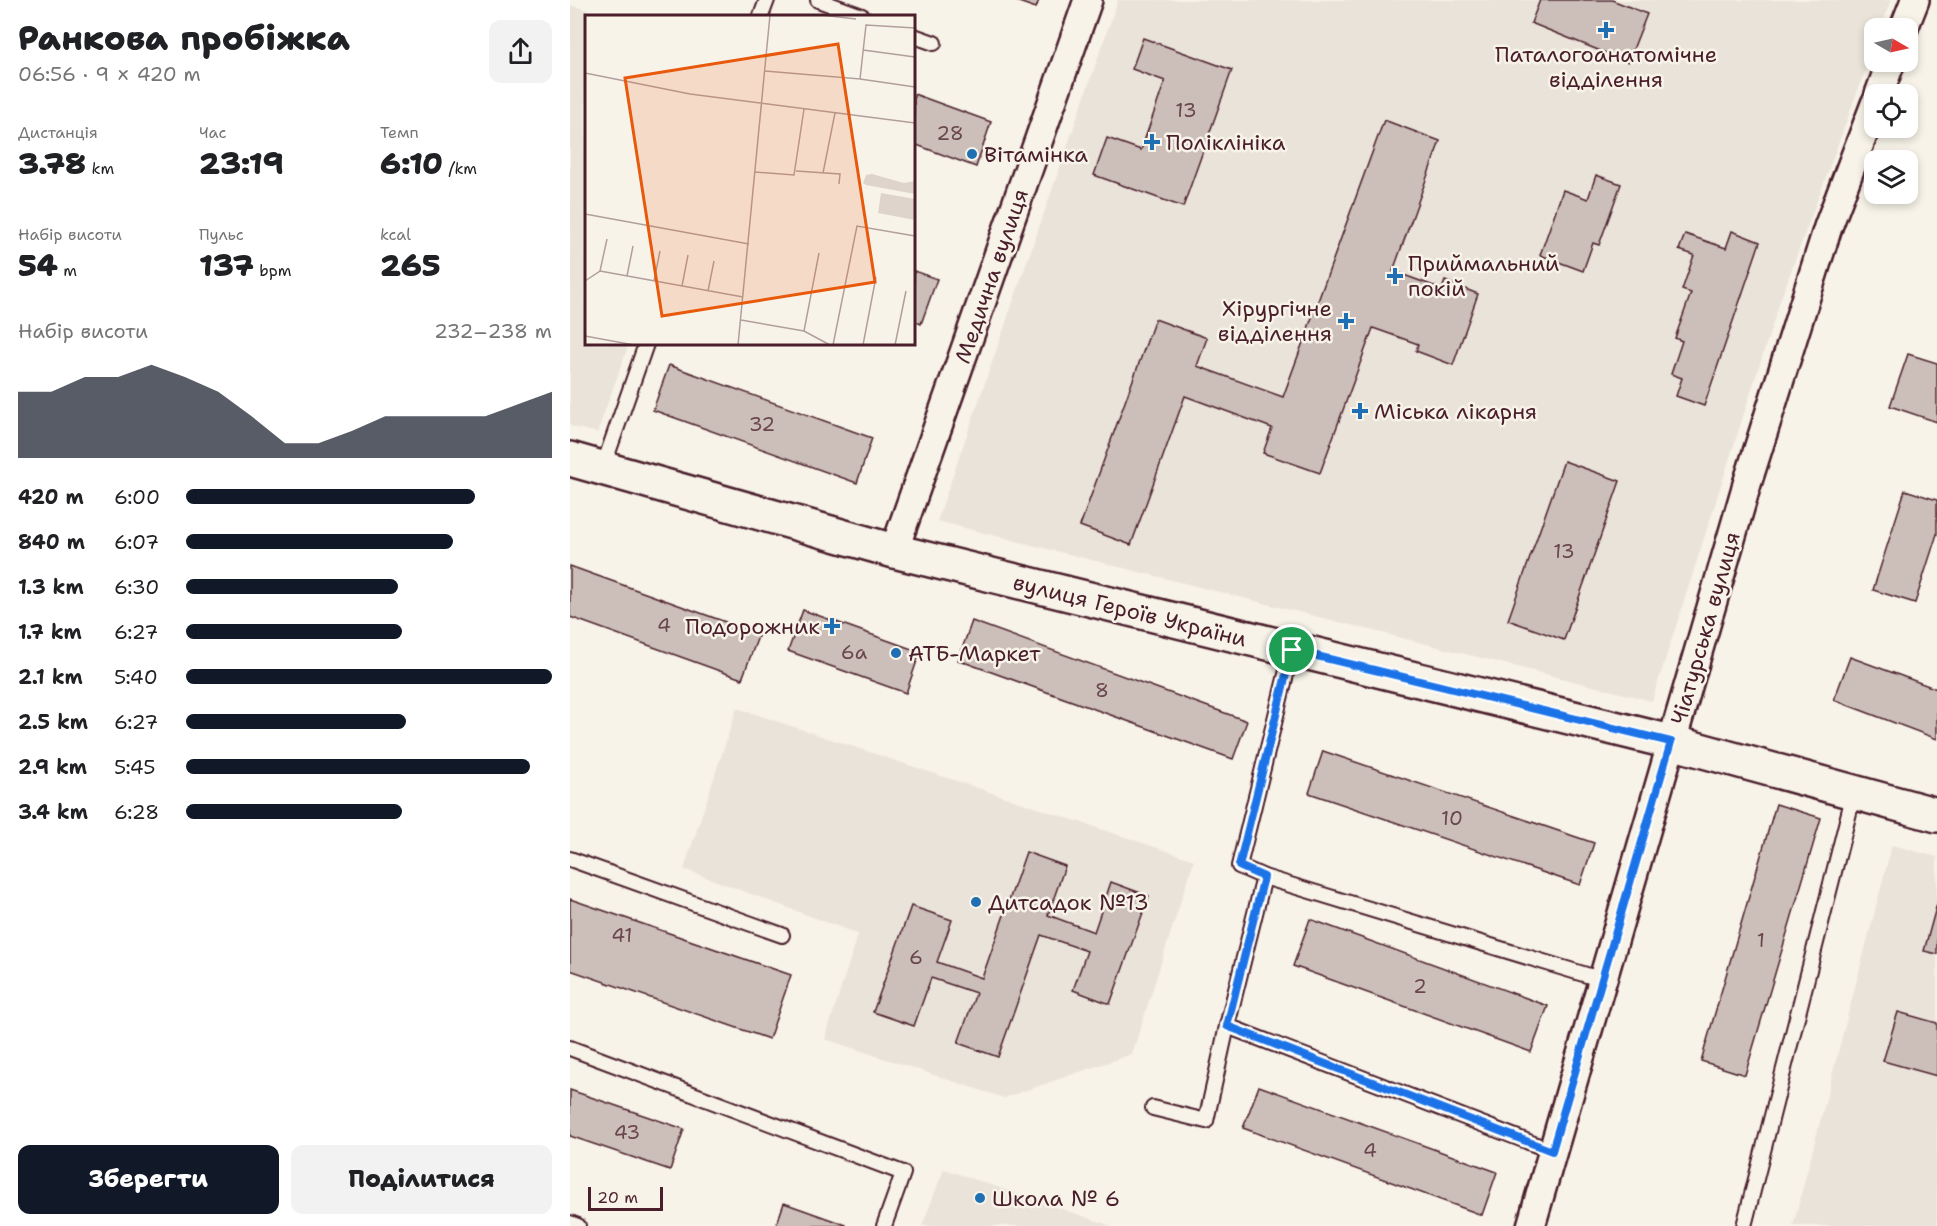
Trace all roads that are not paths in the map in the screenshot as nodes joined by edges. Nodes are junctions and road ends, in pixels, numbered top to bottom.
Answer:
1 (767, 0) edge
2 (818, 0) edge
3 (1088, 0) edge
4 (1915, 0) edge
5 (761, 15) edge
6 (859, 15) edge
7 (1908, 18) edge
8 (915, 36) edge
9 (934, 44) dead end
10 (1864, 133) edge
11 (646, 345) edge
12 (570, 459) edge
13 (603, 467) junction
14 (894, 551) junction
15 (1292, 650) junction
16 (1671, 742) junction
17 (1854, 793) junction
18 (1937, 815) edge
19 (570, 859) edge
20 (1264, 877) junction
21 (782, 935) dead end
22 (1603, 980) junction
23 (1227, 1026) junction
24 (570, 1048) edge
25 (1153, 1108) dead end
26 (1552, 1151) junction
27 (570, 1223) edge
28 (578, 1226) edge
29 (884, 1226) edge
30 (1531, 1226) edge
31 (1744, 1226) edge

1 - 5 lane
2 - 6 lane
3 - 14 street, Медична вулиця
4 - 7 street
8 - 9 lane
10 - 16 street, Чіатурська вулиця
11 - 13 lane
12 - 13 street, вулиця Героїв України
13 - 14 street, вулиця Героїв України
14 - 15 street, вулиця Героїв України
15 - 16 street, вулиця Героїв України
15 - 20 lane
16 - 17 street, вулиця Героїв України
16 - 22 street, Чіатурська вулиця
17 - 18 street, вулиця Героїв України
17 - 31 lane
19 - 21 lane
20 - 22 lane
20 - 23 lane
22 - 26 street, Чіатурська вулиця
23 - 25 lane
23 - 26 lane
24 - 29 lane
26 - 30 street, Чіатурська вулиця
27 - 28 lane

